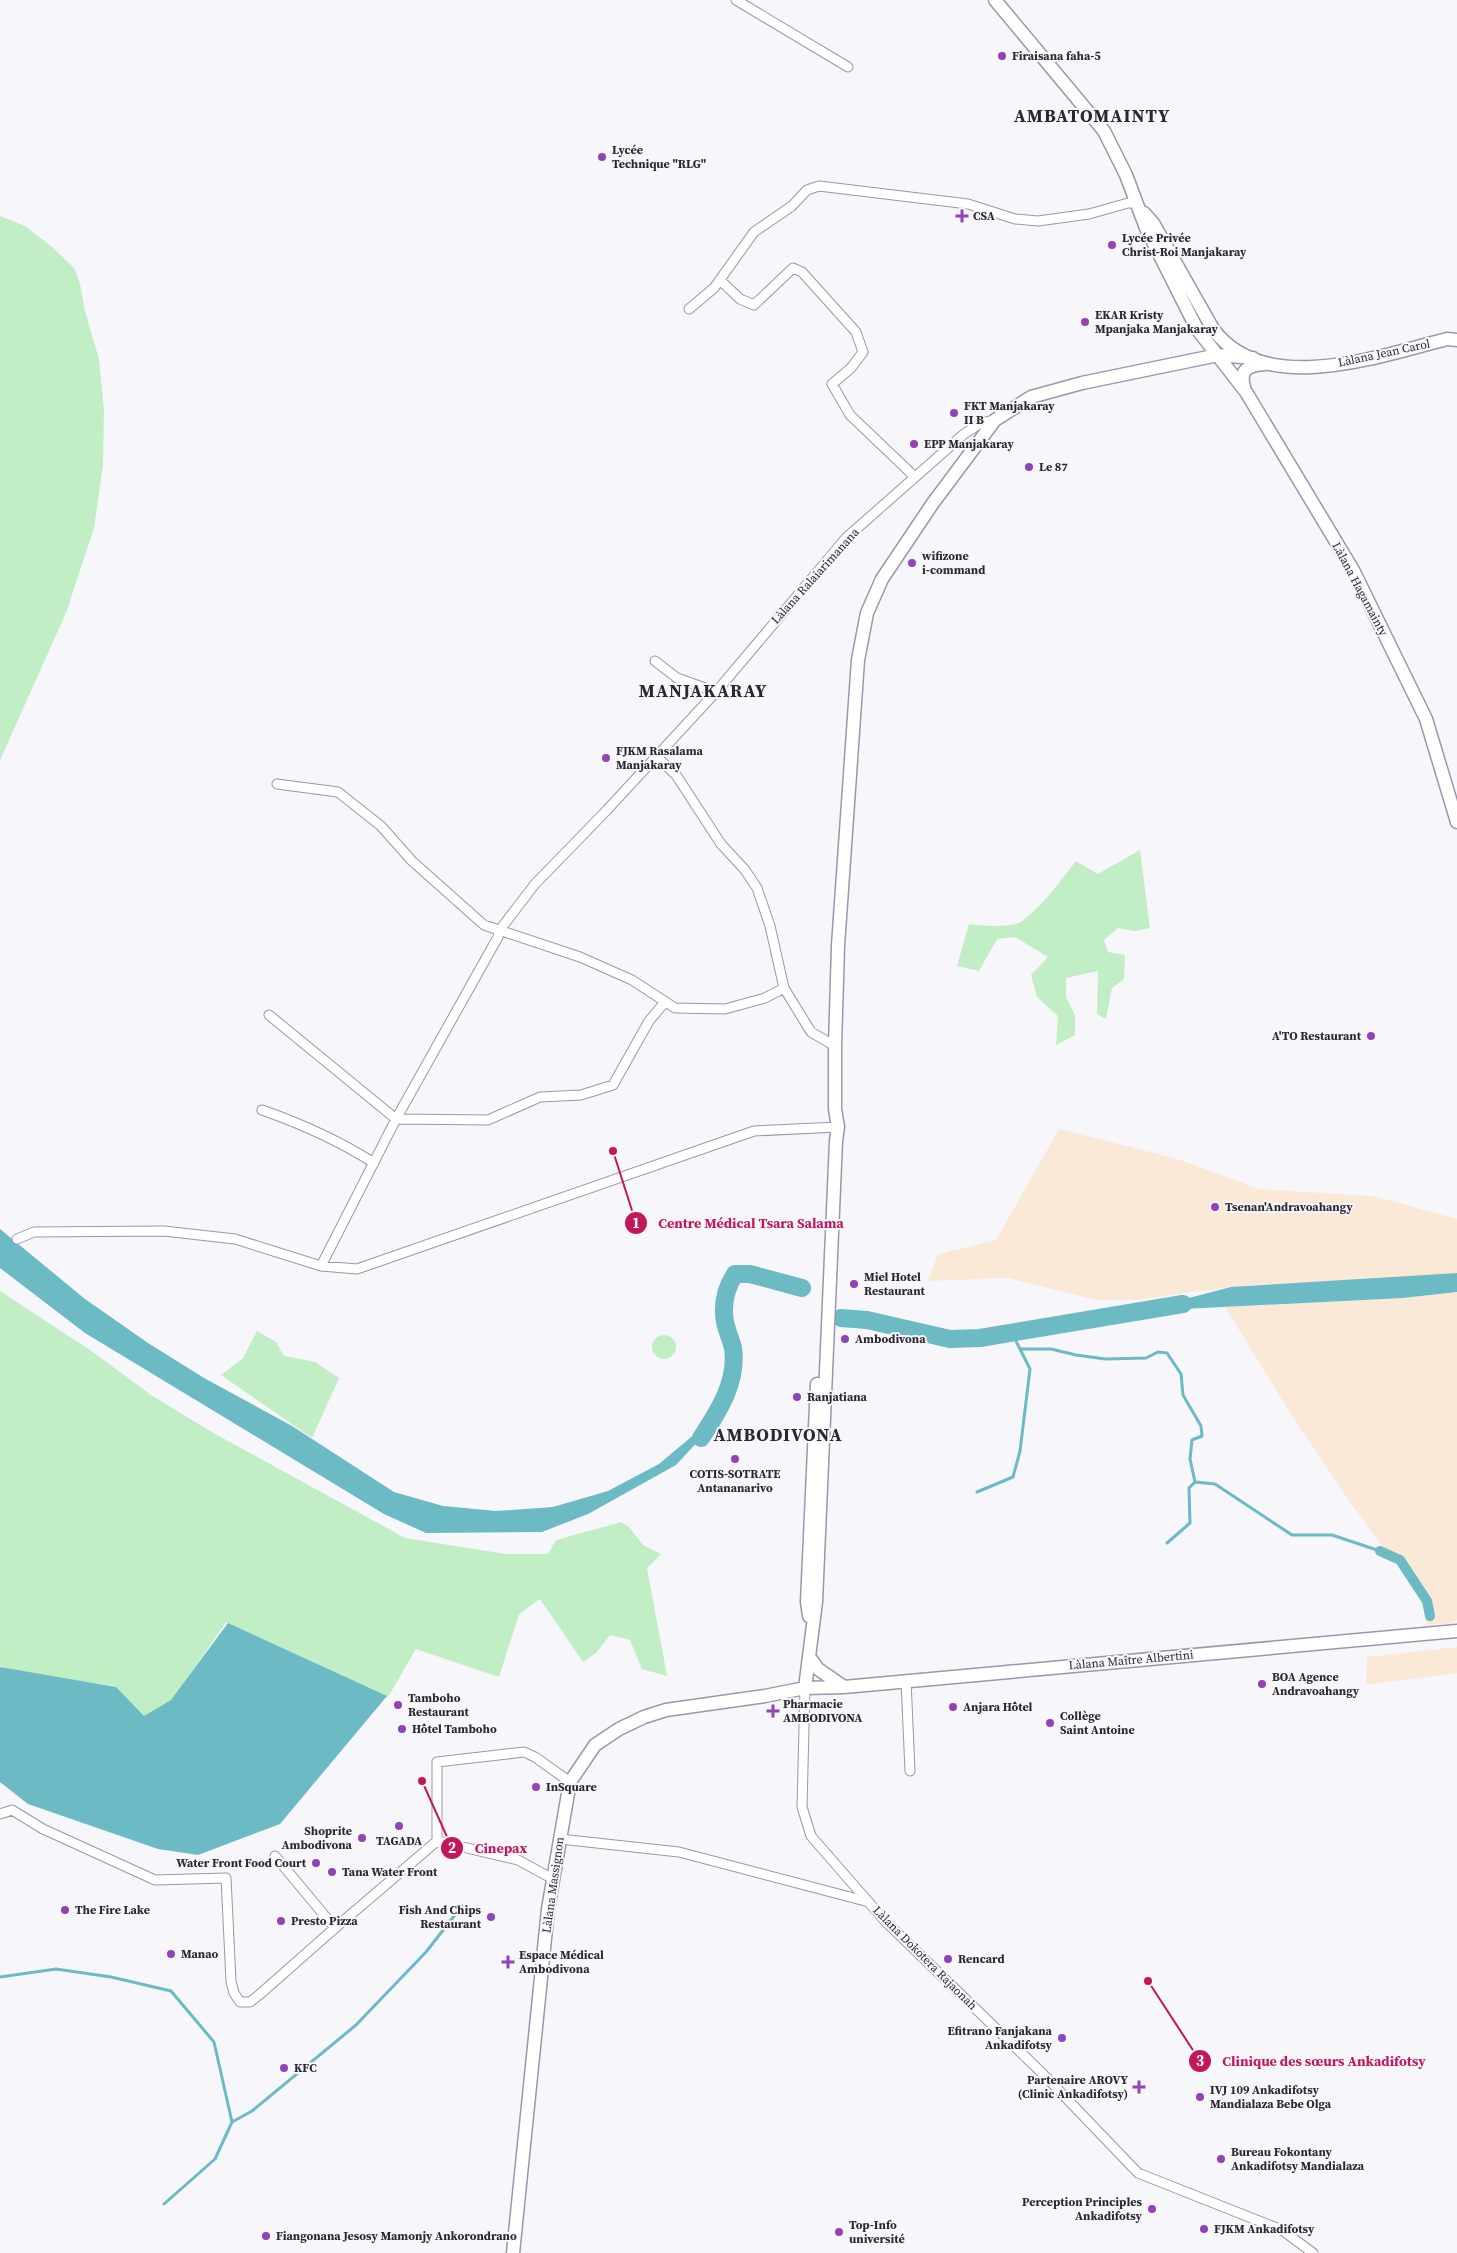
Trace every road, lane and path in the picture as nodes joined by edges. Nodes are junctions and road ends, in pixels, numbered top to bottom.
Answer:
1 (736, 0) edge
2 (995, 0) edge
3 (848, 68) dead end
4 (1136, 203) junction
5 (720, 280) junction
6 (689, 309) dead end
7 (1197, 329) junction
8 (1213, 329) junction
9 (1457, 340) edge
10 (1215, 351) junction
11 (1253, 358) junction
12 (1174, 363) junction
13 (1269, 364) junction
14 (1231, 370) junction
15 (1246, 392) junction
16 (995, 420) junction
17 (915, 477) junction
18 (655, 661) dead end
19 (716, 692) junction
20 (656, 756) junction
21 (277, 784) dead end
22 (1457, 822) edge
23 (499, 931) junction
24 (784, 988) junction
25 (665, 1002) junction
26 (270, 1015) dead end
27 (834, 1046) junction
28 (262, 1110) dead end
29 (396, 1119) junction
30 (834, 1127) junction
31 (374, 1163) junction
32 (17, 1239) dead end
33 (321, 1266) junction
34 (1457, 1631) edge
35 (810, 1658) junction
36 (906, 1680) junction
37 (844, 1687) junction
38 (806, 1688) junction
39 (910, 1771) dead end
40 (570, 1782) junction
41 (0, 1814) edge
42 (560, 1839) junction
43 (437, 1841) junction
44 (275, 1856) dead end
45 (553, 1879) junction
46 (869, 1902) junction
47 (334, 1928) junction
48 (513, 2253) edge
49 (1313, 2253) edge

1 - 3 street
2 - 4 main road
4 - 5 street
4 - 7 main road
4 - 8 main road
5 - 6 street
5 - 17 street
7 - 10 main road, Làlana Hagamainty
7 - 12 main road
8 - 10 main road
8 - 11 main road
9 - 13 main road, Làlana Jean Carol
10 - 11 main road
10 - 12 main road
10 - 14 main road, Làlana Hagamainty
11 - 13 main road, Làlana Jean Carol
12 - 14 main road
12 - 16 main road
13 - 15 main road
14 - 15 main road, Làlana Hagamainty
15 - 22 main road, Làlana Hagamainty
16 - 17 street, Làlana Ralaiarimanana
16 - 27 main road
17 - 19 street, Làlana Ralaiarimanana
18 - 19 street
19 - 20 street, Làlana Ralaiarimanana
20 - 23 street, Làlana Ralaiarimanana
20 - 24 street
21 - 23 street
23 - 25 street
23 - 29 street, Làlana Ralaiarimanana
24 - 25 street
24 - 27 street
25 - 29 street
26 - 29 street
27 - 30 main road
28 - 31 street
29 - 31 street, Làlana Ralaiarimanana
30 - 33 street
30 - 35 main road
31 - 33 street, Làlana Ralaiarimanana
32 - 33 street
34 - 36 main road, Làlana Maître Albertini
35 - 37 main road
35 - 38 main road
36 - 37 main road, Làlana Maître Albertini
36 - 39 street
37 - 38 main road, Làlana Maître Albertini
38 - 40 main road, Làlana Massignon
38 - 46 street, Làlana Dokotera Rajaonah
40 - 42 main road, Làlana Massignon
40 - 43 street
41 - 47 street
42 - 45 main road, Làlana Massignon
42 - 46 street
43 - 45 street
43 - 47 street
44 - 47 street
45 - 48 main road, Làlana Massignon
46 - 49 street, Làlana Dokotera Rajaonah

